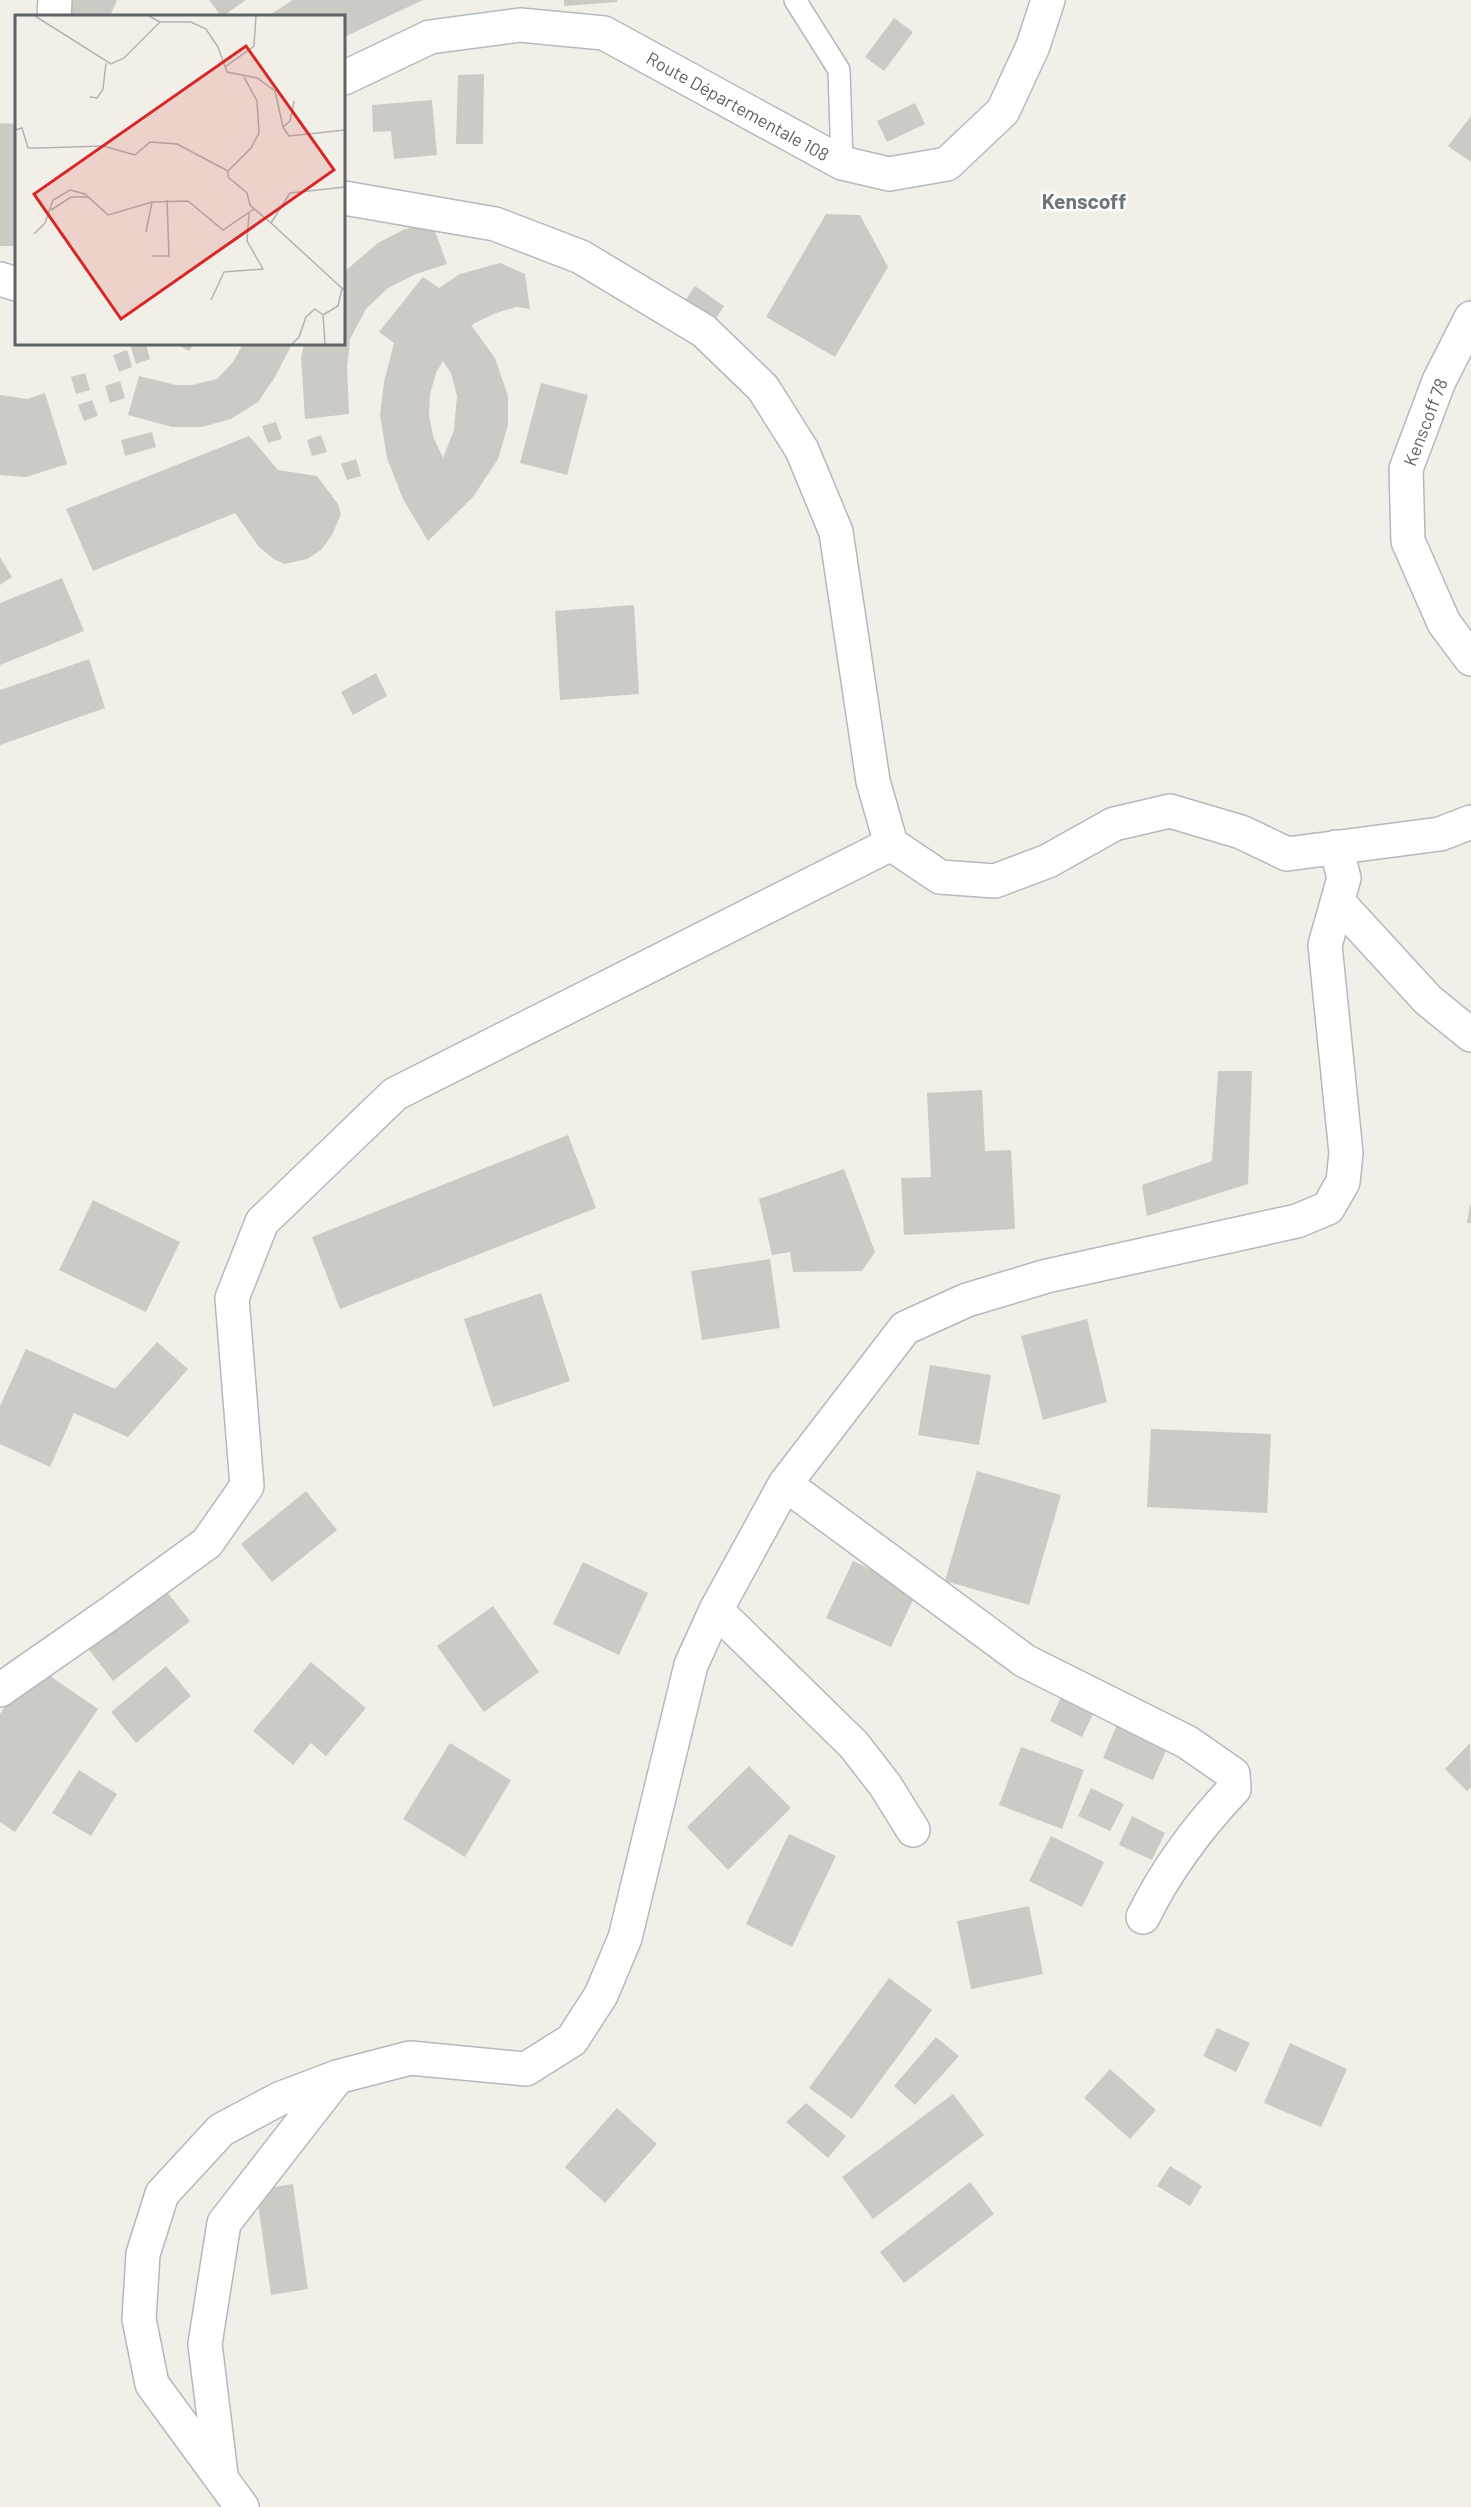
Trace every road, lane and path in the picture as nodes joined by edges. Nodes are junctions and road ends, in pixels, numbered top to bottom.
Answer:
1 (55, 0) edge
2 (795, 0) edge
3 (1048, 0) edge
4 (54, 15) edge
5 (345, 78) edge
6 (842, 163) junction
7 (345, 198) edge
8 (0, 279) edge
9 (15, 284) edge
10 (1471, 318) edge
11 (1471, 658) edge
12 (1471, 822) edge
13 (891, 844) junction
14 (1336, 847) junction
15 (1338, 902) junction
16 (1471, 1035) edge
17 (785, 1484) junction
18 (716, 1610) junction
19 (0, 1690) edge
20 (913, 1830) dead end
21 (1143, 1917) dead end
22 (337, 2078) junction
23 (222, 2478) junction
24 (242, 2507) edge

1 - 4 street
2 - 6 lane
3 - 6 street, Route Départementale 108
5 - 6 street, Route Départementale 108
7 - 13 street
8 - 9 street
10 - 11 street, Kenscoff 78
12 - 14 street
13 - 14 street
13 - 19 street
14 - 15 street
15 - 16 street
15 - 17 street
17 - 18 street
17 - 21 street
18 - 20 street
18 - 22 street
22 - 23 street
22 - 23 street
23 - 24 street

